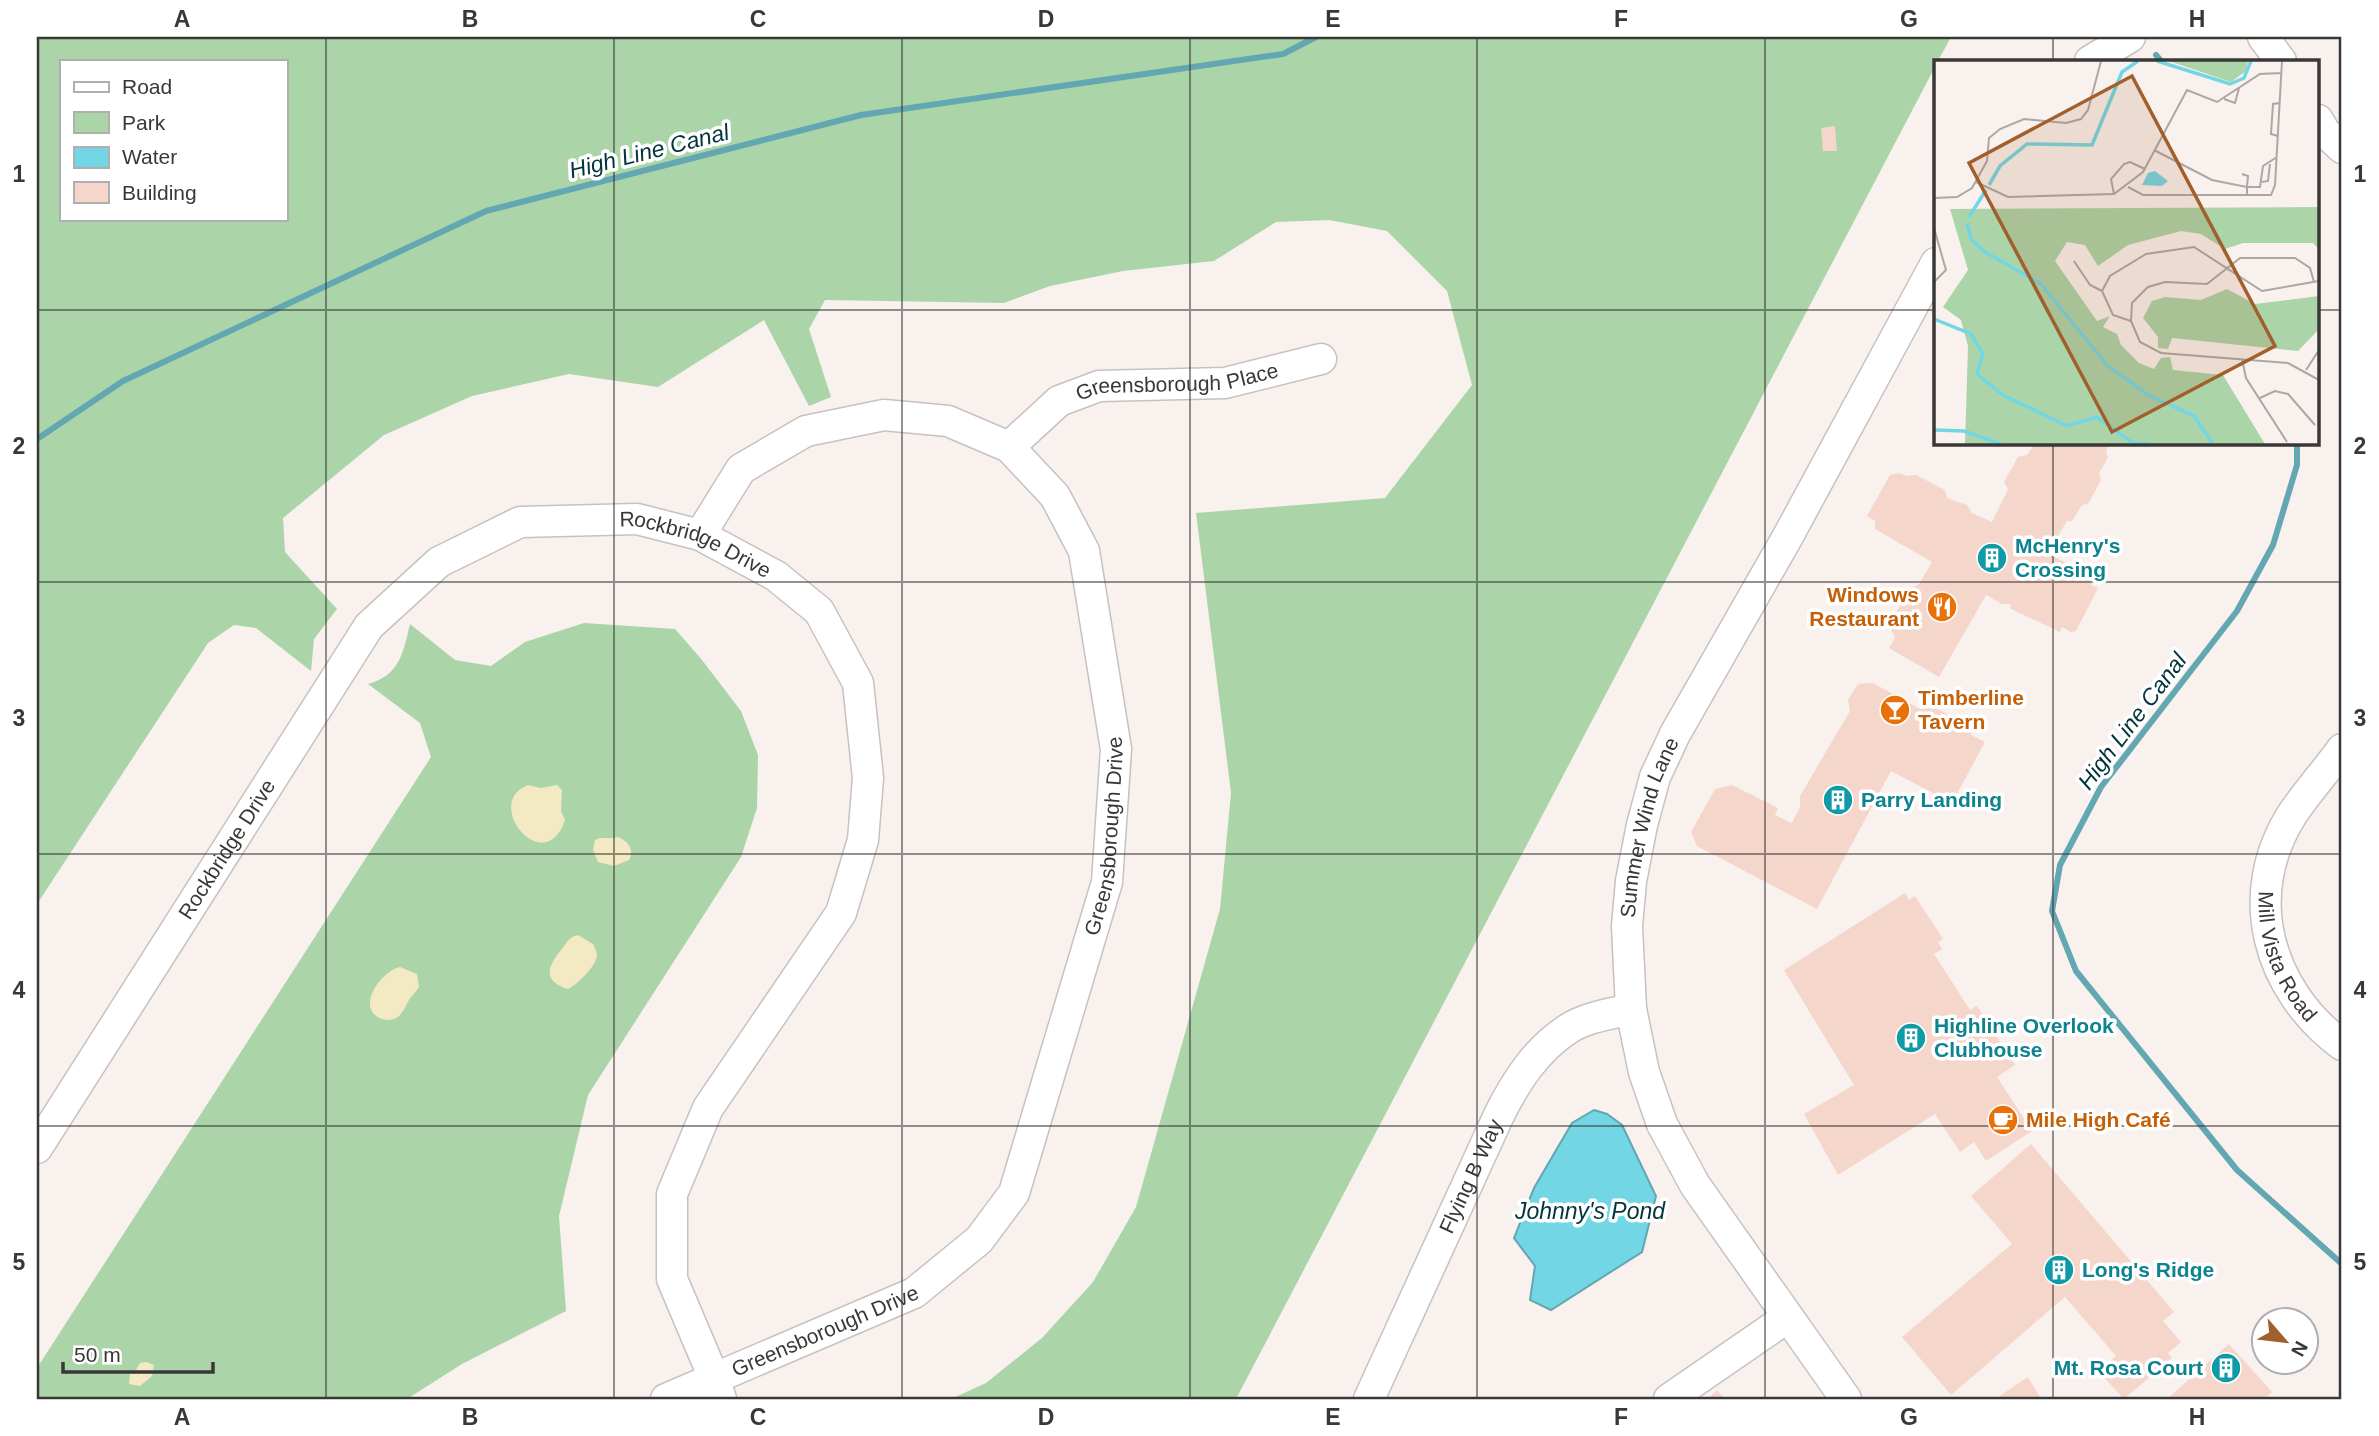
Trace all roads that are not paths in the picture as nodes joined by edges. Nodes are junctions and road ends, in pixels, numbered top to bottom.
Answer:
1 (2130, 37) edge
2 (2263, 37) edge
3 (2092, 60) edge
4 (2280, 60) edge
5 (2320, 123) edge
6 (2342, 148) edge
7 (1934, 267) edge
8 (1321, 359) dead end
9 (1009, 446) junction
10 (700, 535) junction
11 (2342, 749) edge
12 (1631, 1009) junction
13 (2342, 1045) edge
14 (37, 1148) edge
15 (1788, 1317) junction
16 (718, 1389) edge
17 (666, 1399) edge
18 (1369, 1399) edge
19 (1669, 1399) edge
20 (1846, 1399) edge

1 - 3 street
2 - 4 street
5 - 6 street
7 - 12 street, Summer Wind Lane
8 - 9 street, Greensborough Place
9 - 10 street, Greensborough Drive
9 - 16 street, Greensborough Drive
10 - 14 street, Rockbridge Drive
10 - 16 street, Rockbridge Drive
11 - 13 street, Mill Vista Road
12 - 15 street, Summer Wind Lane
12 - 18 street, Flying B Way
15 - 19 street
15 - 20 street, Summer Wind Lane
16 - 17 street, Greensborough Drive

